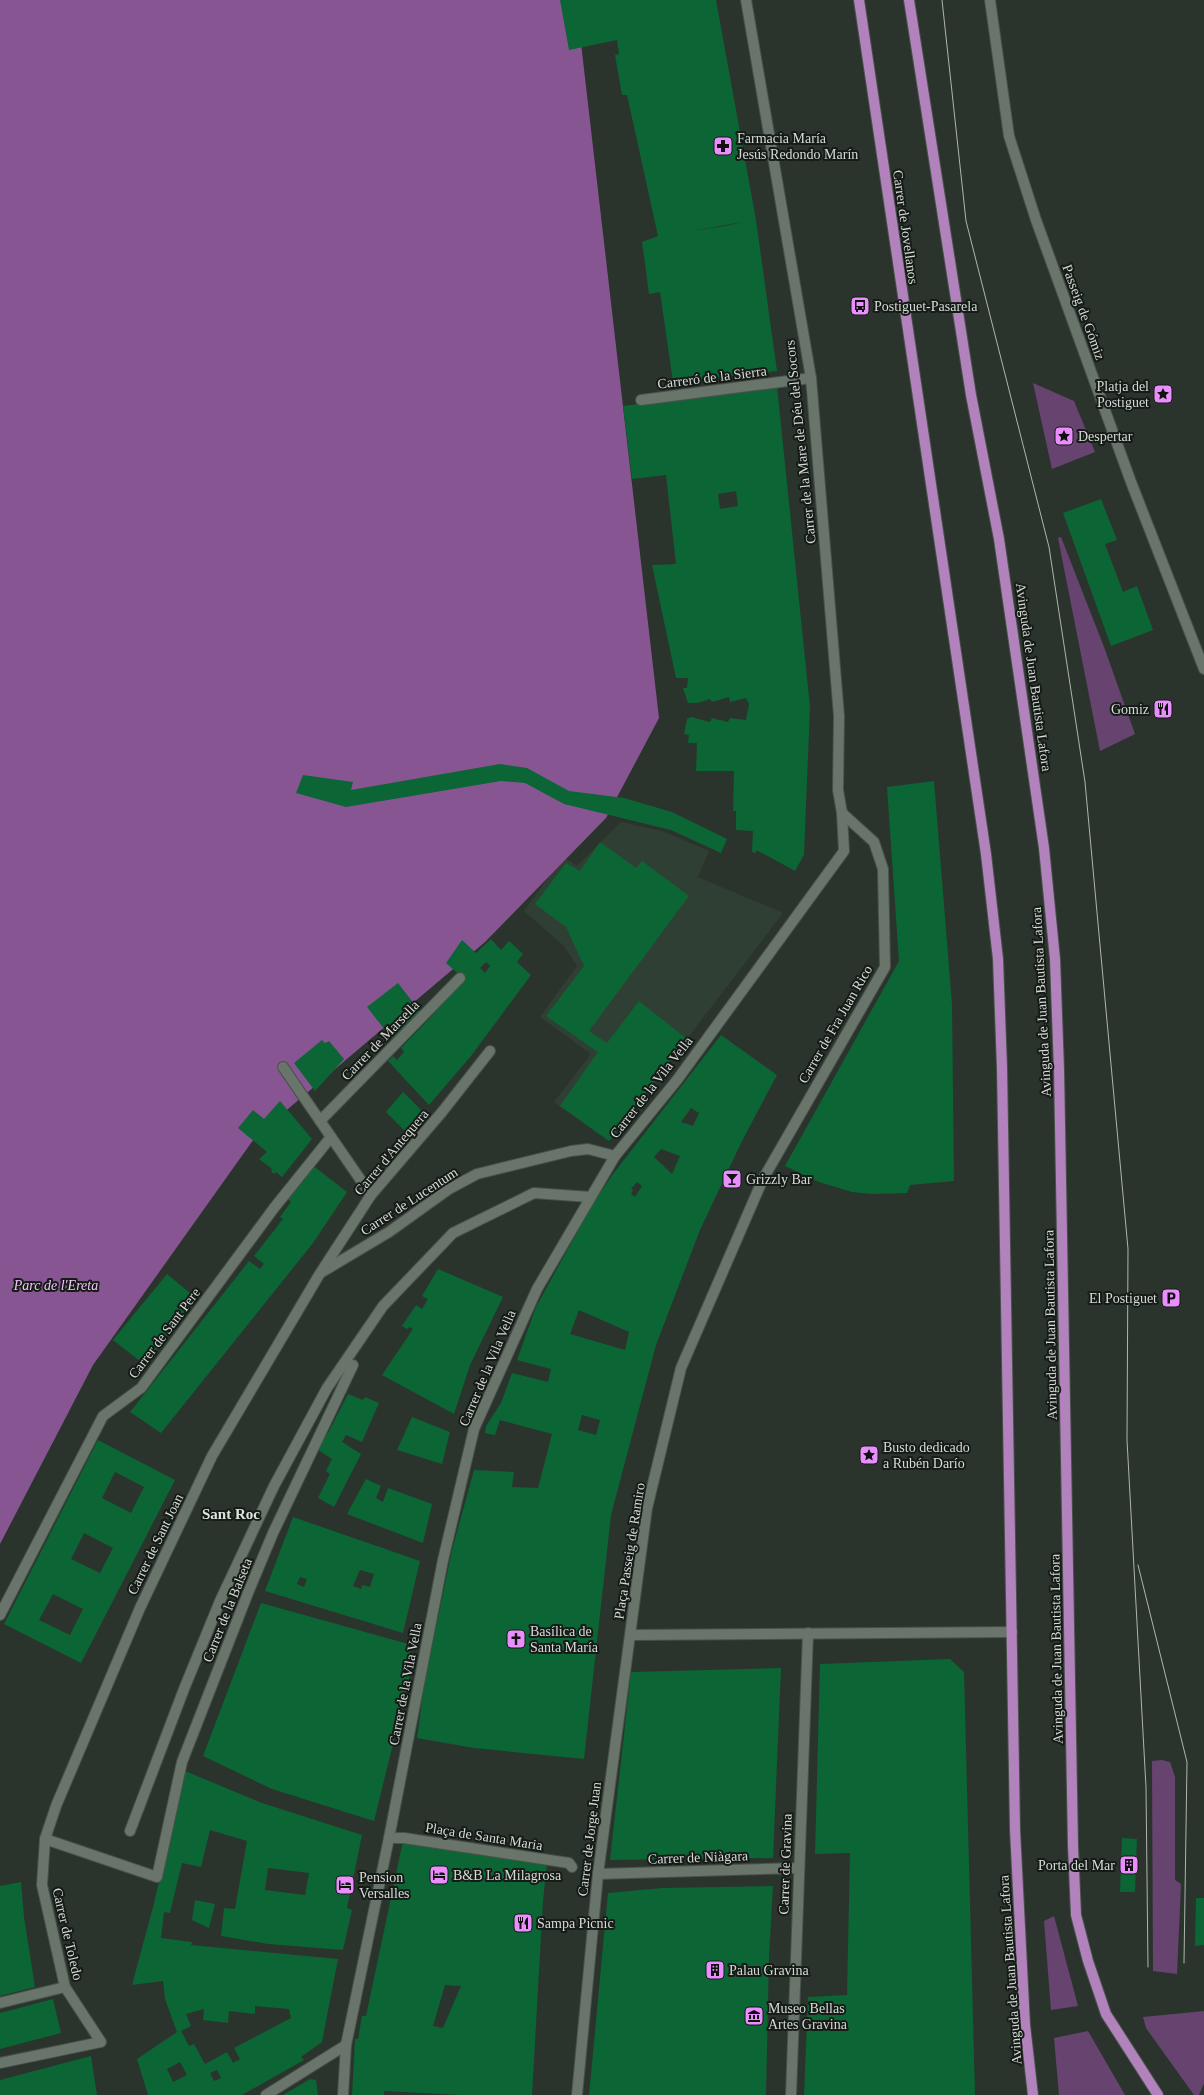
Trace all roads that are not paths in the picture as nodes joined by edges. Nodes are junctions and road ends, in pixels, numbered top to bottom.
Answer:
1 (746, 0) edge
2 (859, 0) edge
3 (909, 0) edge
4 (990, 0) edge
5 (811, 378) junction
6 (641, 400) dead end
7 (949, 600) joint
8 (1204, 669) edge
9 (842, 813) junction
10 (460, 978) dead end
11 (490, 1051) dead end
12 (283, 1067) dead end
13 (809, 1097) joint
14 (320, 1121) junction
15 (331, 1138) junction
16 (615, 1156) junction
17 (371, 1195) junction
18 (590, 1197) junction
19 (319, 1274) junction
20 (350, 1362) junction
21 (0, 1615) edge
22 (1012, 1632) junction
23 (808, 1633) junction
24 (631, 1635) junction
25 (130, 1831) dead end
26 (389, 1838) junction
27 (45, 1839) junction
28 (572, 1867) dead end
29 (799, 1868) junction
30 (598, 1874) junction
31 (64, 1987) junction
32 (0, 2002) edge
33 (346, 2045) junction
34 (0, 2063) edge
35 (266, 2095) edge
36 (343, 2095) edge
37 (577, 2095) edge
38 (791, 2095) edge
39 (1033, 2095) edge
40 (1158, 2095) edge

1 - 5 street, Carrer de la Mare de Déu del Socors
2 - 7 main road, Carrer de Jovellanos
3 - 40 main road, Avinguda de Juan Bautista Lafora
4 - 8 street, Passeig de Gómiz
5 - 6 street, Carreró de la Sierra
5 - 9 street, Carrer de la Mare de Déu del Socors
7 - 22 main road, Avinguda de Juan Bautista Lafora
9 - 13 street, Carrer de Fra Juan Rico
9 - 16 street, Carrer de la Vila Vella
10 - 14 street, Carrer de Marsella
11 - 17 street, Carrer d'Antequera
12 - 14 street
13 - 24 street, Plaça Passeig de Ramiro
14 - 15 street
15 - 17 street
15 - 21 street, Carrer de Sant Pere
16 - 18 street, Carrer de la Vila Vella
16 - 19 street, Carrer de Lucentum
17 - 19 street, Carrer d'Antequera
18 - 20 street
18 - 26 street, Carrer de la Vila Vella
19 - 27 street, Carrer de Sant Joan
20 - 25 street, Carrer de la Balseta
20 - 27 street, Carrer de la Balseta
22 - 23 street, Plaça Passeig de Ramiro
22 - 39 main road, Avinguda de Juan Bautista Lafora
23 - 24 street, Plaça Passeig de Ramiro
23 - 29 street, Carrer de Gravina
24 - 30 street, Carrer de Jorge Juan
26 - 28 street, Plaça de Santa Maria
26 - 33 street, Carrer de la Vila Vella
27 - 31 street, Carrer de Toledo
29 - 30 street, Carrer de Niàgara
29 - 38 street, Carrer de Gravina
30 - 37 street, Carrer de Jorge Juan
31 - 32 street
31 - 34 street, Carrer de Toledo
33 - 35 street
33 - 36 street, Carrer de la Vila Vella

